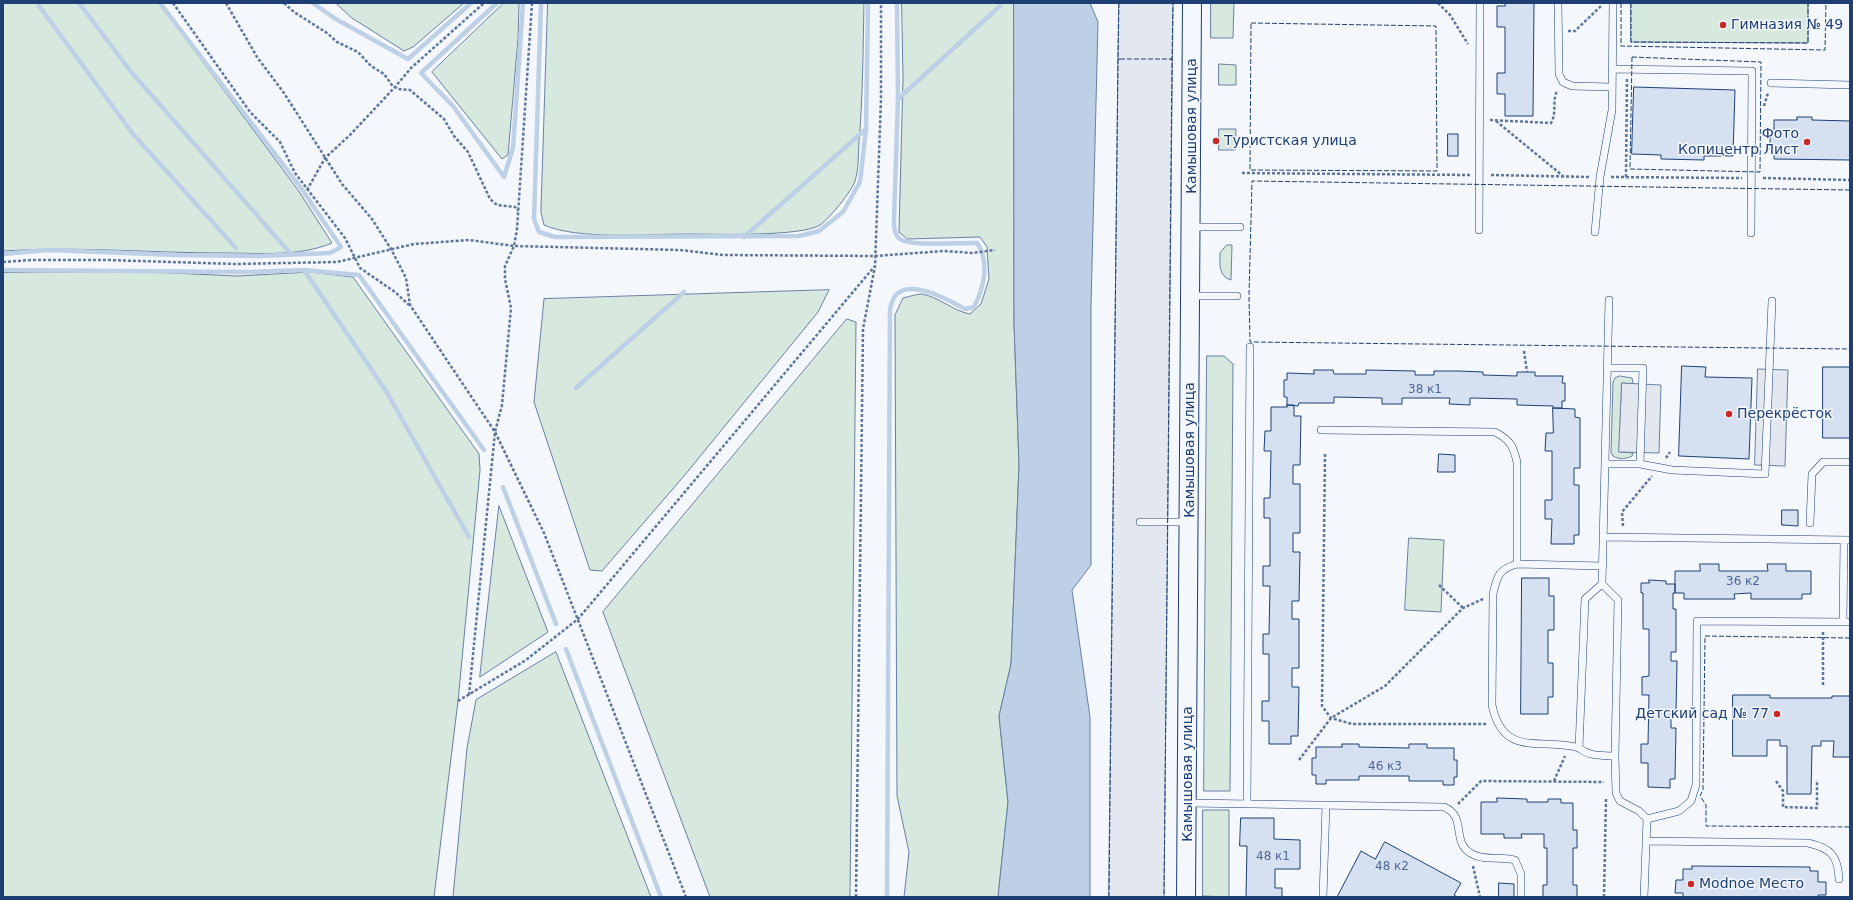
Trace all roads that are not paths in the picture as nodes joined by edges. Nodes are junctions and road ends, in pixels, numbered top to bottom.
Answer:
1 (1192, 3) edge
2 (1480, 3) edge
3 (1558, 3) edge
4 (1613, 3) edge
5 (1612, 68) junction
6 (1771, 84) dead end
7 (1850, 85) edge
8 (1612, 87) junction
9 (1191, 227) junction
10 (1240, 227) dead end
11 (1479, 230) dead end
12 (1594, 232) dead end
13 (1751, 233) dead end
14 (1190, 296) junction
15 (1237, 296) dead end
16 (1609, 300) dead end
17 (1772, 301) dead end
18 (1250, 347) dead end
19 (1607, 368) junction
20 (1321, 430) dead end
21 (1850, 462) edge
22 (1605, 464) junction
23 (1640, 464) junction
24 (1140, 522) dead end
25 (1189, 522) junction
26 (1810, 523) dead end
27 (1603, 537) junction
28 (1847, 540) edge
29 (1518, 564) junction
30 (1603, 566) junction
31 (1602, 584) junction
32 (1846, 622) edge
33 (1580, 748) junction
34 (1614, 756) junction
35 (1188, 803) junction
36 (1247, 803) junction
37 (1326, 805) junction
38 (1647, 819) junction
39 (1647, 841) junction
40 (1839, 880) dead end
41 (1186, 897) edge
42 (1323, 897) edge
43 (1521, 897) edge
44 (1644, 897) edge

1 - 9 street, Камышовая улица
2 - 11 lane
3 - 8 lane
4 - 5 lane
5 - 8 lane
5 - 13 lane
6 - 7 lane
8 - 12 lane
9 - 10 lane
9 - 14 street, Камышовая улица
14 - 15 lane
14 - 25 street, Камышовая улица
16 - 19 lane
17 - 23 lane
18 - 36 lane
19 - 22 lane
19 - 23 lane
20 - 29 lane
21 - 26 lane
22 - 23 lane
22 - 27 lane
24 - 25 lane
25 - 35 street, Камышовая улица
27 - 28 lane
27 - 30 lane
28 - 32 lane
29 - 30 lane
29 - 33 lane
30 - 31 lane
31 - 33 lane
31 - 34 lane
32 - 38 lane
33 - 34 lane
34 - 38 lane
35 - 36 lane
35 - 41 street, Камышовая улица
36 - 37 lane
37 - 42 lane
37 - 43 lane
38 - 39 lane
39 - 40 lane
39 - 44 lane

